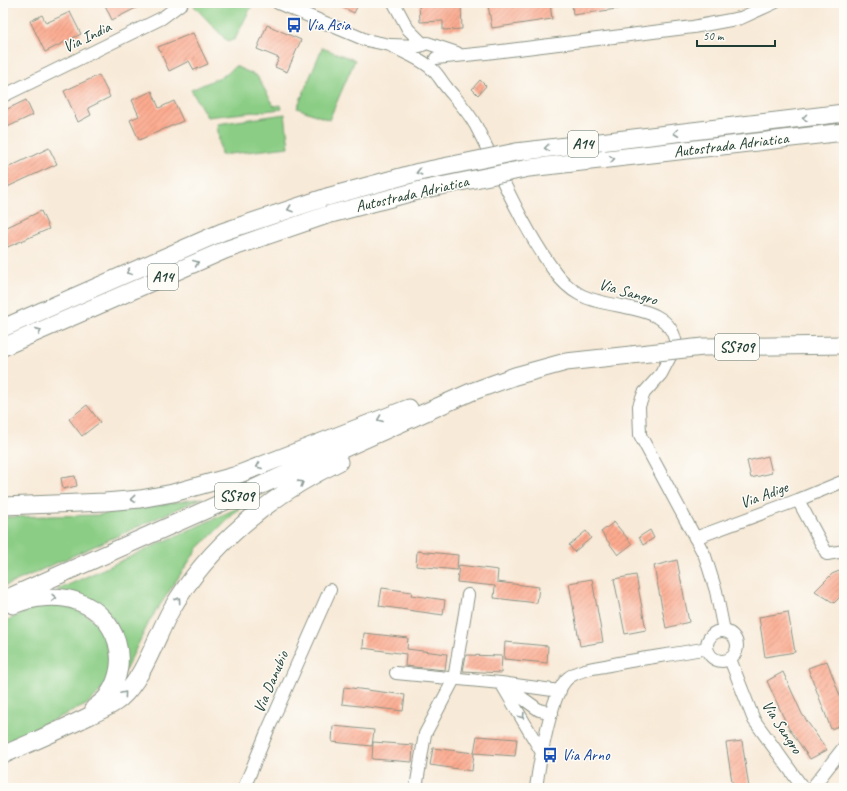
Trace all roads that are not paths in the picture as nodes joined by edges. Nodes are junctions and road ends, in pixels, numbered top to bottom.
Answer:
1 (182, 3) edge
2 (278, 3) edge
3 (394, 3) edge
4 (774, 3) edge
5 (408, 29) junction
6 (390, 45) junction
7 (424, 45) junction
8 (405, 46) junction
9 (462, 54) junction
10 (429, 62) junction
11 (3, 96) edge
12 (844, 114) edge
13 (844, 132) edge
14 (3, 328) edge
15 (844, 346) edge
16 (3, 347) edge
17 (471, 392) junction
18 (844, 481) edge
19 (798, 500) junction
20 (3, 506) edge
21 (695, 538) junction
22 (844, 551) edge
23 (330, 590) dead end
24 (468, 595) dead end
25 (3, 600) edge
26 (3, 609) edge
27 (724, 631) junction
28 (707, 648) junction
29 (730, 659) junction
30 (396, 673) dead end
31 (454, 678) junction
32 (501, 683) junction
33 (560, 691) junction
34 (552, 713) junction
35 (79, 721) junction
36 (844, 747) edge
37 (542, 751) junction
38 (3, 755) edge
39 (244, 788) edge
40 (416, 788) edge
41 (536, 788) edge
42 (803, 788) edge
43 (812, 788) edge

1 - 11 street, Via India
2 - 6 street
3 - 5 street
4 - 9 street
5 - 7 street
5 - 8 street
6 - 8 street
6 - 10 street
7 - 8 street
7 - 9 street
7 - 10 street
7 - 10 street
9 - 10 street
10 - 21 street, Via Sangro
12 -> 14 highway, Autostrada Adriatica / A14, bridge
16 -> 13 highway, Autostrada Adriatica / A14, bridge
15 - 17 highway, SS709, bridge
17 -> 20 highway
17 - 25 highway, SS709
35 -> 17 highway
18 - 19 street, Via Adige
19 - 21 street, Via Adige
19 - 22 street
21 - 27 street, Via Sangro
23 - 39 street, Via Danubio
24 - 31 street
26 -> 35 highway
27 - 28 street
27 - 29 street
28 - 29 street
28 - 33 street
29 - 42 street, Via Sangro
30 - 31 street
31 - 32 street
31 - 40 street
32 - 33 street
32 - 34 street
32 -> 37 street
33 - 34 street
34 - 37 street
35 - 38 highway
36 - 43 street
37 - 41 street

